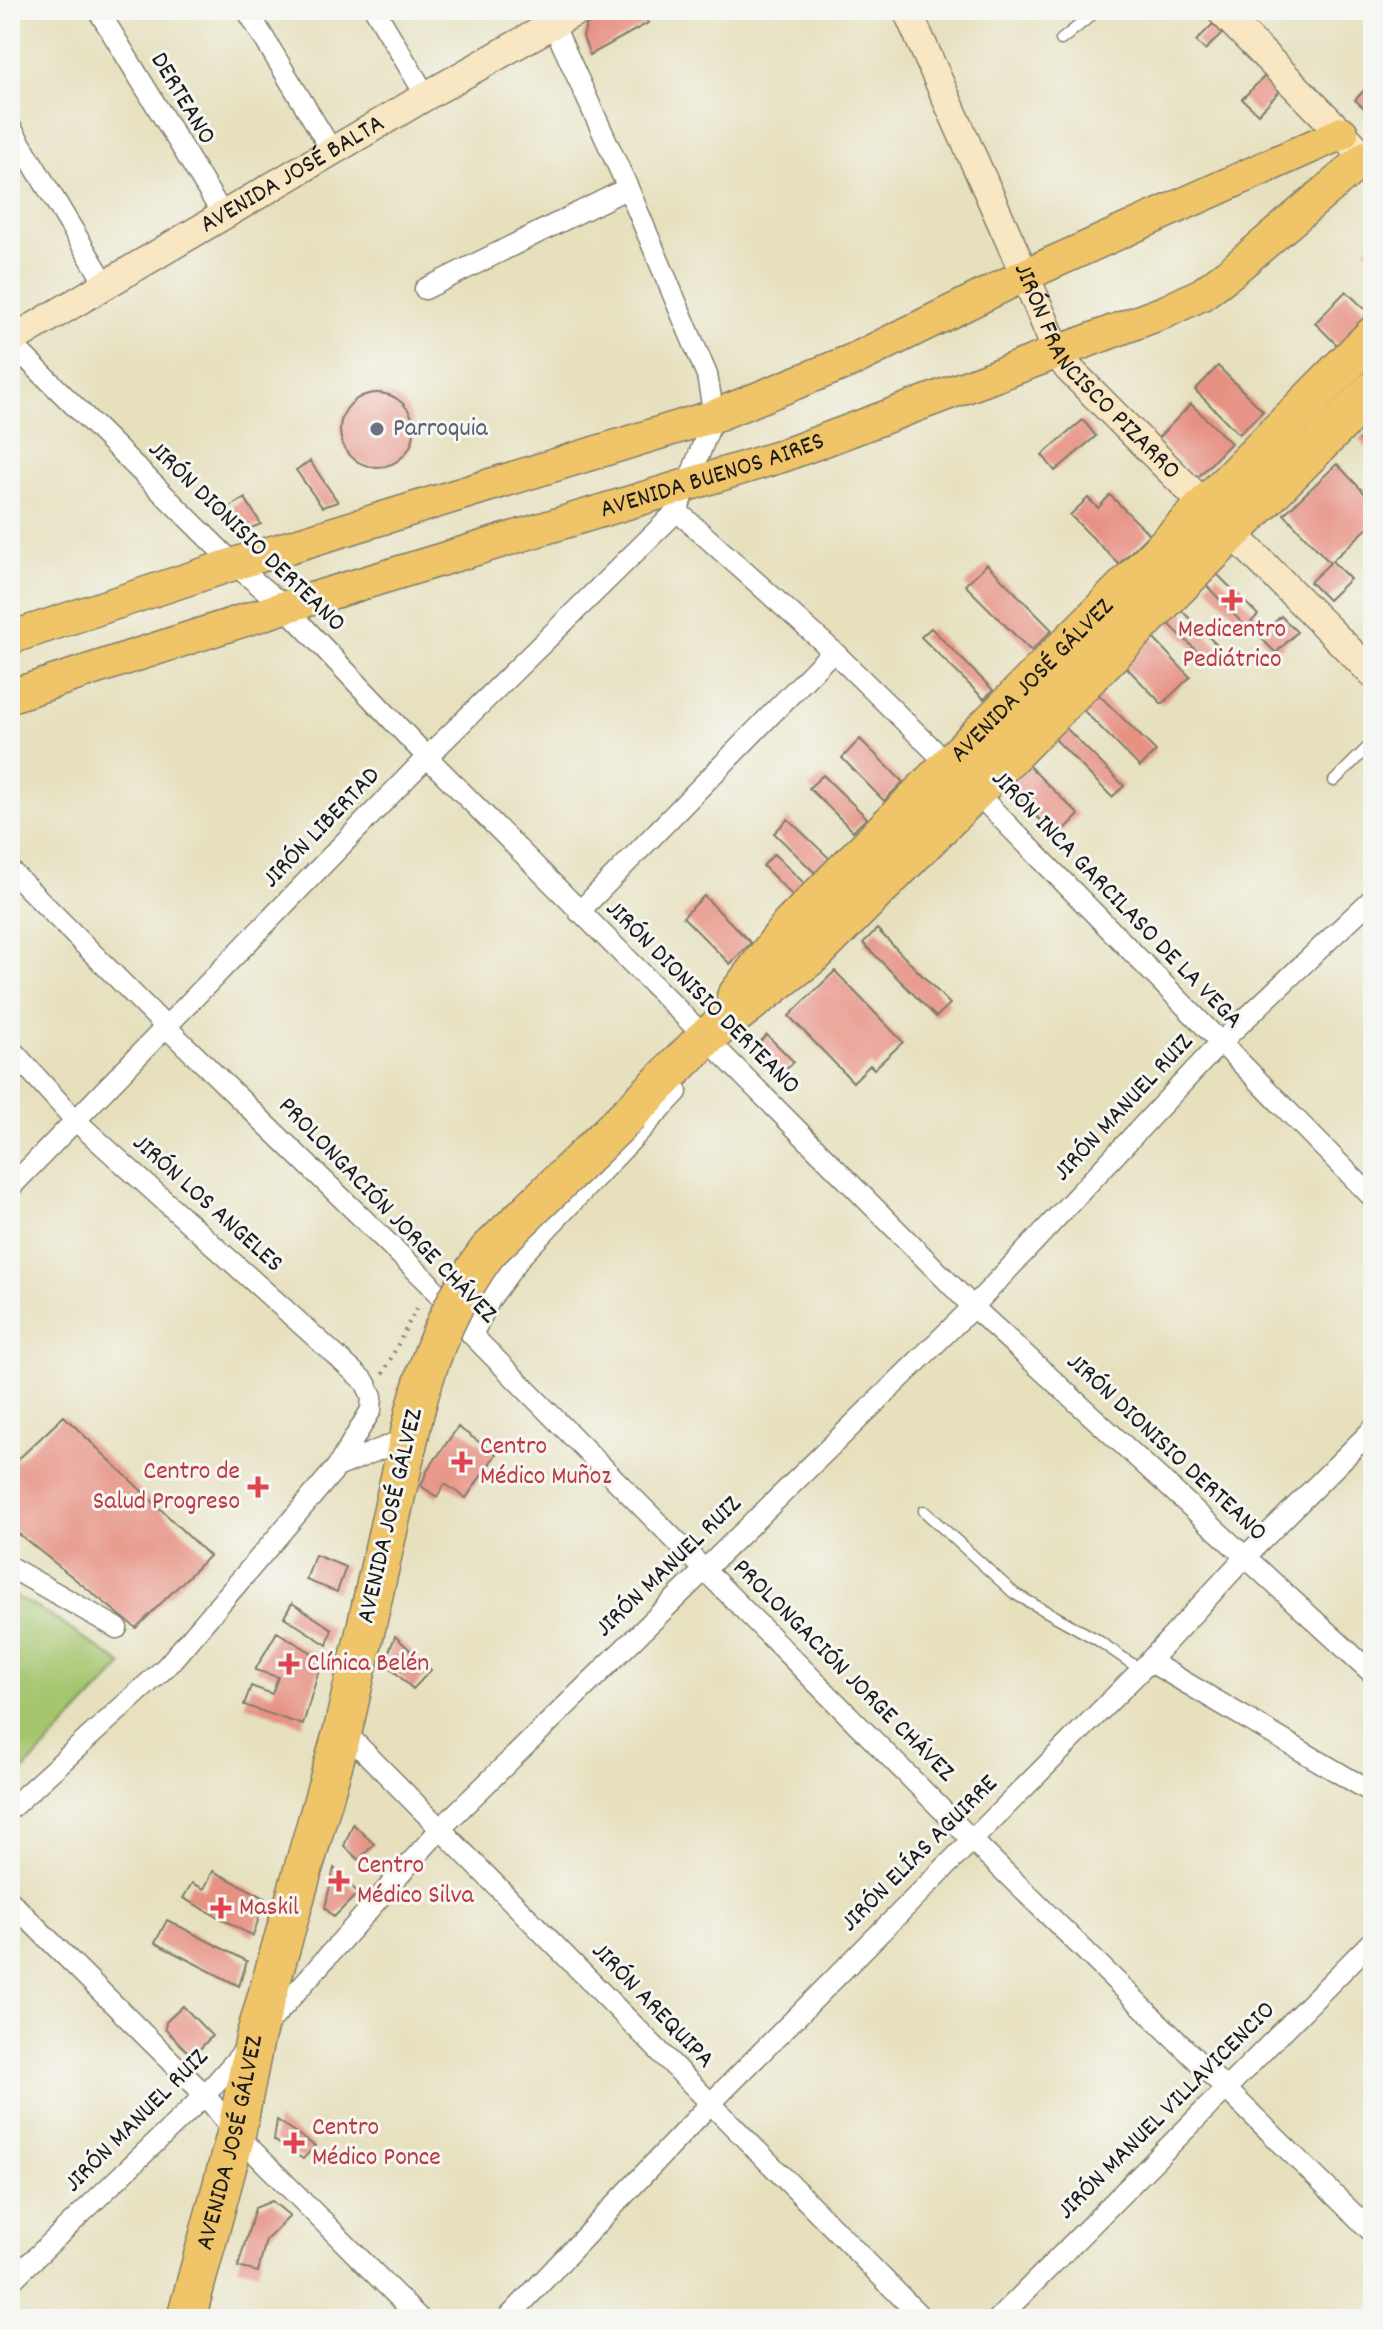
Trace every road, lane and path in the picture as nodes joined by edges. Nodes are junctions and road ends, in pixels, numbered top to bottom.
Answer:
1 (98, 10) edge
2 (247, 10) edge
3 (375, 10) edge
4 (578, 10) edge
5 (907, 10) edge
6 (1098, 10) edge
7 (1220, 10) edge
8 (553, 24) junction
9 (1061, 40) dead end
10 (426, 96) junction
11 (10, 126) edge
12 (1342, 133) junction
13 (332, 151) junction
14 (1369, 161) edge
15 (628, 188) junction
16 (223, 215) junction
17 (1025, 275) junction
18 (105, 283) junction
19 (425, 289) dead end
20 (1373, 336) edge
21 (10, 342) edge
22 (1058, 354) junction
23 (1373, 390) edge
24 (714, 416) junction
25 (683, 499) junction
26 (1204, 507) junction
27 (1231, 533) junction
28 (234, 564) junction
29 (285, 607) junction
30 (10, 638) edge
31 (833, 651) junction
32 (1373, 674) edge
33 (10, 696) edge
34 (1373, 742) edge
35 (427, 757) junction
36 (962, 778) junction
37 (1334, 781) dead end
38 (10, 870) edge
39 (1373, 898) edge
40 (579, 912) junction
41 (166, 1027) junction
42 (702, 1040) junction
43 (1219, 1044) junction
44 (10, 1048) edge
45 (75, 1120) junction
46 (10, 1188) edge
47 (1373, 1198) edge
48 (429, 1283) junction
49 (973, 1307) junction
50 (472, 1335) junction
51 (372, 1396) junction
52 (411, 1424) junction
53 (1373, 1429) edge
54 (337, 1467) junction
55 (924, 1511) dead end
56 (1245, 1557) junction
57 (10, 1567) edge
58 (705, 1568) junction
59 (117, 1628) dead end
60 (1145, 1666) junction
61 (1373, 1674) edge
62 (343, 1730) junction
63 (1373, 1793) edge
64 (10, 1809) edge
65 (441, 1828) junction
66 (971, 1839) junction
67 (10, 1901) edge
68 (1373, 1940) edge
69 (255, 2038) junction
70 (1226, 2089) junction
71 (205, 2095) junction
72 (711, 2103) junction
73 (236, 2134) junction
74 (1373, 2233) edge
75 (10, 2282) edge
76 (186, 2319) edge
77 (420, 2319) edge
78 (507, 2319) edge
79 (923, 2319) edge
80 (998, 2319) edge

1 - 16 street, DERTEANO
2 - 13 street
3 - 10 street
4 - 8 main road, AVENIDA JOSÉ BALTA
5 - 17 main road, JIRÓN FRANCISCO PIZARRO
6 - 9 lane
7 - 12 main road
8 - 10 main road, AVENIDA JOSÉ BALTA
8 - 15 street
10 - 13 main road, AVENIDA JOSÉ BALTA
11 - 18 street
12 - 14 main road
12 - 17 main road
13 - 16 main road, AVENIDA JOSÉ BALTA
14 - 22 main road, AVENIDA BUENOS AIRES
15 - 19 street
15 - 24 street
16 - 18 main road, AVENIDA JOSÉ BALTA
17 - 22 main road, JIRÓN FRANCISCO PIZARRO
17 - 24 main road
18 - 21 main road, AVENIDA JOSÉ BALTA
20 - 26 highway, AVENIDA JOSÉ GÁLVEZ
21 - 28 street, JIRÓN DIONISIO DERTEANO
22 - 25 main road, AVENIDA BUENOS AIRES
22 - 26 main road, JIRÓN FRANCISCO PIZARRO
23 - 27 highway, AVENIDA JOSÉ GÁLVEZ
24 - 25 street
24 - 28 main road
25 - 29 main road, AVENIDA BUENOS AIRES
25 - 31 street, JIRÓN INCA GARCILASO DE LA VEGA
25 - 35 street, JIRÓN LIBERTAD
26 - 27 main road, JIRÓN FRANCISCO PIZARRO
26 - 36 highway, AVENIDA JOSÉ GÁLVEZ
27 - 32 main road, JIRÓN FRANCISCO PIZARRO
27 - 36 highway, AVENIDA JOSÉ GÁLVEZ
28 - 29 street, JIRÓN DIONISIO DERTEANO
28 - 30 main road
29 - 33 main road, AVENIDA BUENOS AIRES
29 - 35 street, JIRÓN DIONISIO DERTEANO
31 - 36 street, JIRÓN INCA GARCILASO DE LA VEGA
31 - 40 street
34 - 37 lane
35 - 40 street, JIRÓN DIONISIO DERTEANO
35 - 41 street, JIRÓN LIBERTAD
36 - 42 highway, AVENIDA JOSÉ GÁLVEZ
36 - 43 street, JIRÓN INCA GARCILASO DE LA VEGA
38 - 41 street, PROLONGACIÓN JORGE CHÁVEZ
39 - 43 street, JIRÓN MANUEL RUIZ
40 - 42 street, JIRÓN DIONISIO DERTEANO
41 - 45 street, JIRÓN LIBERTAD
41 - 48 street, PROLONGACIÓN JORGE CHÁVEZ
42 - 49 street, JIRÓN DIONISIO DERTEANO
42 - 50 street
42 - 52 highway, AVENIDA JOSÉ GÁLVEZ, bridge
43 - 47 street, JIRÓN INCA GARCILASO DE LA VEGA
43 - 49 street, JIRÓN MANUEL RUIZ
44 - 45 street, JIRÓN LOS ANGELES
45 - 46 street, JIRÓN LIBERTAD
45 - 51 street, JIRÓN LOS ANGELES
48 - 50 street, PROLONGACIÓN JORGE CHÁVEZ
48 - 51 path
49 - 56 street, JIRÓN DIONISIO DERTEANO
49 - 58 street, JIRÓN MANUEL RUIZ
50 - 58 street, PROLONGACIÓN JORGE CHÁVEZ
51 - 54 street
52 - 54 street
52 - 62 highway, AVENIDA JOSÉ GÁLVEZ
53 - 56 street, JIRÓN ELÍAS AGUIRRE
54 - 64 street
55 - 60 lane
56 - 60 street, JIRÓN ELÍAS AGUIRRE
56 - 61 street, JIRÓN DIONISIO DERTEANO
57 - 59 street
58 - 65 street, JIRÓN MANUEL RUIZ
58 - 66 street, PROLONGACIÓN JORGE CHÁVEZ
60 - 63 street
60 - 66 street, JIRÓN ELÍAS AGUIRRE
62 - 65 street, JIRÓN AREQUIPA
62 - 69 highway, AVENIDA JOSÉ GÁLVEZ
65 - 69 street, JIRÓN MANUEL RUIZ
65 - 72 street, JIRÓN AREQUIPA
66 - 70 street, PROLONGACIÓN JORGE CHÁVEZ
66 - 72 street, JIRÓN ELÍAS AGUIRRE
67 - 71 street
68 - 70 street, JIRÓN MANUEL VILLAVICENCIO
69 - 71 street, JIRÓN MANUEL RUIZ
69 - 73 highway, AVENIDA JOSÉ GÁLVEZ
70 - 74 street, PROLONGACIÓN JORGE CHÁVEZ
70 - 80 street, JIRÓN MANUEL VILLAVICENCIO
71 - 73 street
71 - 75 street, JIRÓN MANUEL RUIZ
72 - 78 street, JIRÓN ELÍAS AGUIRRE
72 - 79 street, JIRÓN AREQUIPA
73 - 76 highway, AVENIDA JOSÉ GÁLVEZ
73 - 77 street

